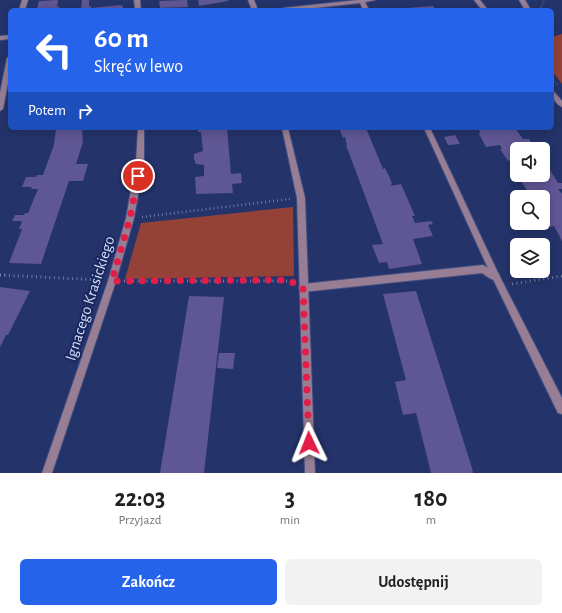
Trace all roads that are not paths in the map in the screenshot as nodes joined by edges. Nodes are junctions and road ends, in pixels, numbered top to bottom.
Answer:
1 (372, 0) edge
2 (477, 0) edge
3 (361, 1) edge
4 (300, 8) edge
5 (483, 8) edge
6 (8, 68) edge
7 (554, 95) edge
8 (562, 105) edge
9 (0, 109) edge
10 (141, 130) edge
11 (285, 130) edge
12 (428, 130) edge
13 (496, 276) junction
14 (303, 288) junction
15 (562, 409) edge
16 (47, 473) edge
17 (310, 473) edge

1 - 3 street
2 - 5 street
3 - 4 street
6 - 9 street
7 - 8 street
10 - 16 street, Ignacego Krasickiego
11 - 14 street
12 - 13 street
13 - 14 street
13 - 15 street
14 - 17 street

